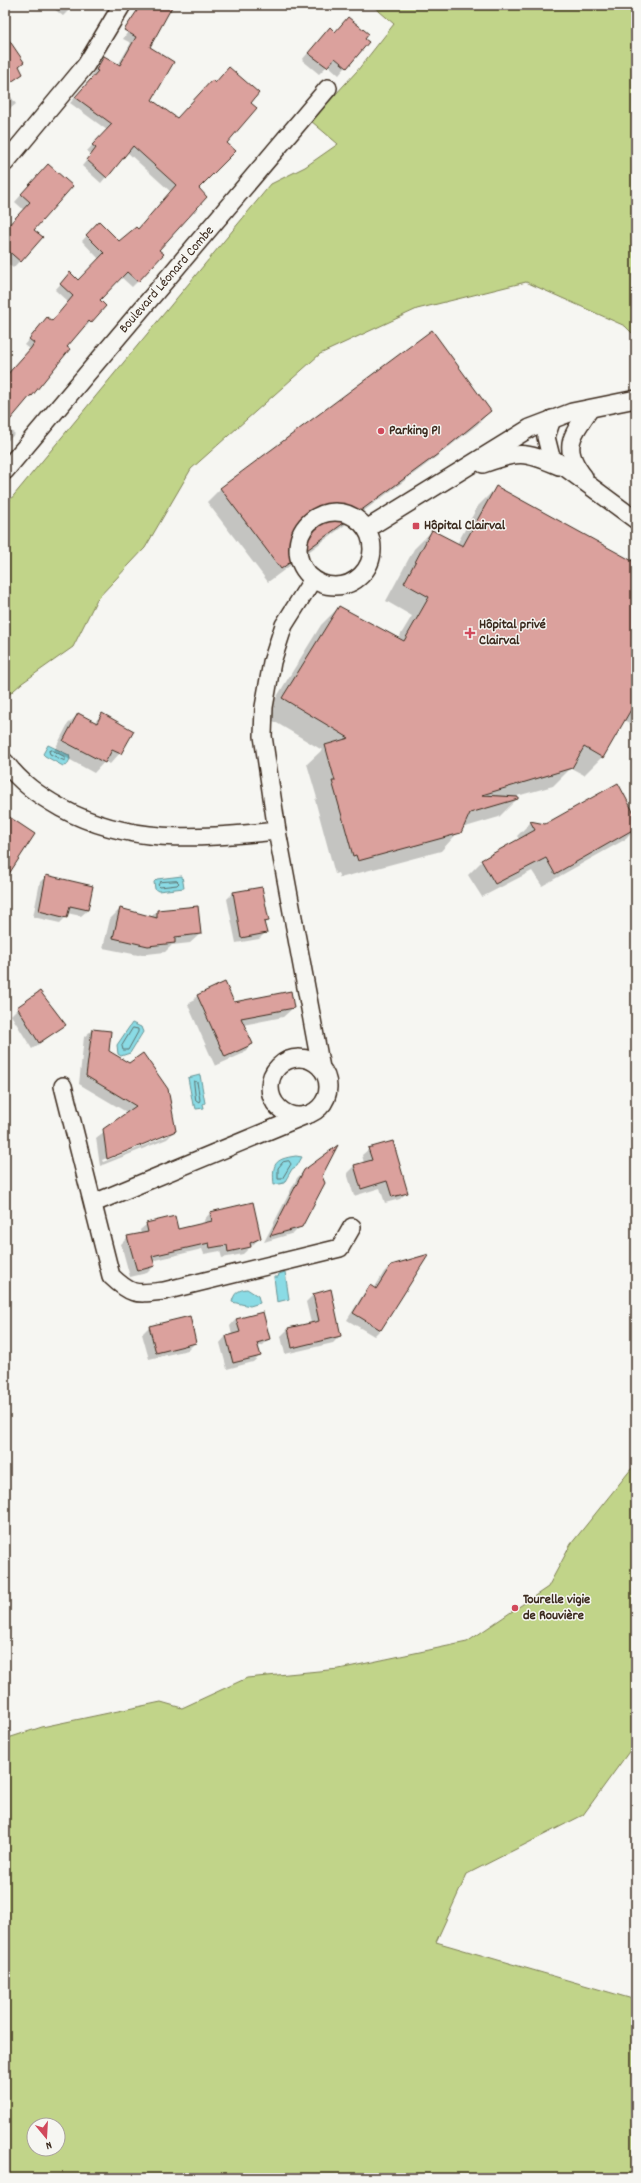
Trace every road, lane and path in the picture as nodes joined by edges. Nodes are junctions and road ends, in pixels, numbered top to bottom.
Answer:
1 (122, 5) edge
2 (328, 88) dead end
3 (5, 163) edge
4 (636, 399) edge
5 (590, 409) junction
6 (552, 419) junction
7 (564, 468) junction
8 (5, 471) edge
9 (455, 474) junction
10 (590, 486) junction
11 (636, 520) edge
12 (368, 528) junction
13 (314, 579) junction
14 (5, 762) edge
15 (277, 831) junction
16 (321, 1068) junction
17 (63, 1086) dead end
18 (306, 1115) junction
19 (94, 1203) junction
20 (352, 1227) dead end

1 - 3 street
2 - 8 street, Boulevard Léonard Combe
4 - 5 street
5 - 6 street
5 - 10 street
6 - 7 street
6 - 9 street
7 - 9 street
7 - 10 street
9 - 12 street
10 - 11 street
12 - 13 street
12 - 13 street
13 - 15 street
14 - 15 street
15 - 16 street
16 - 18 street
16 - 18 street
17 - 19 street
18 - 19 street
19 - 20 street

